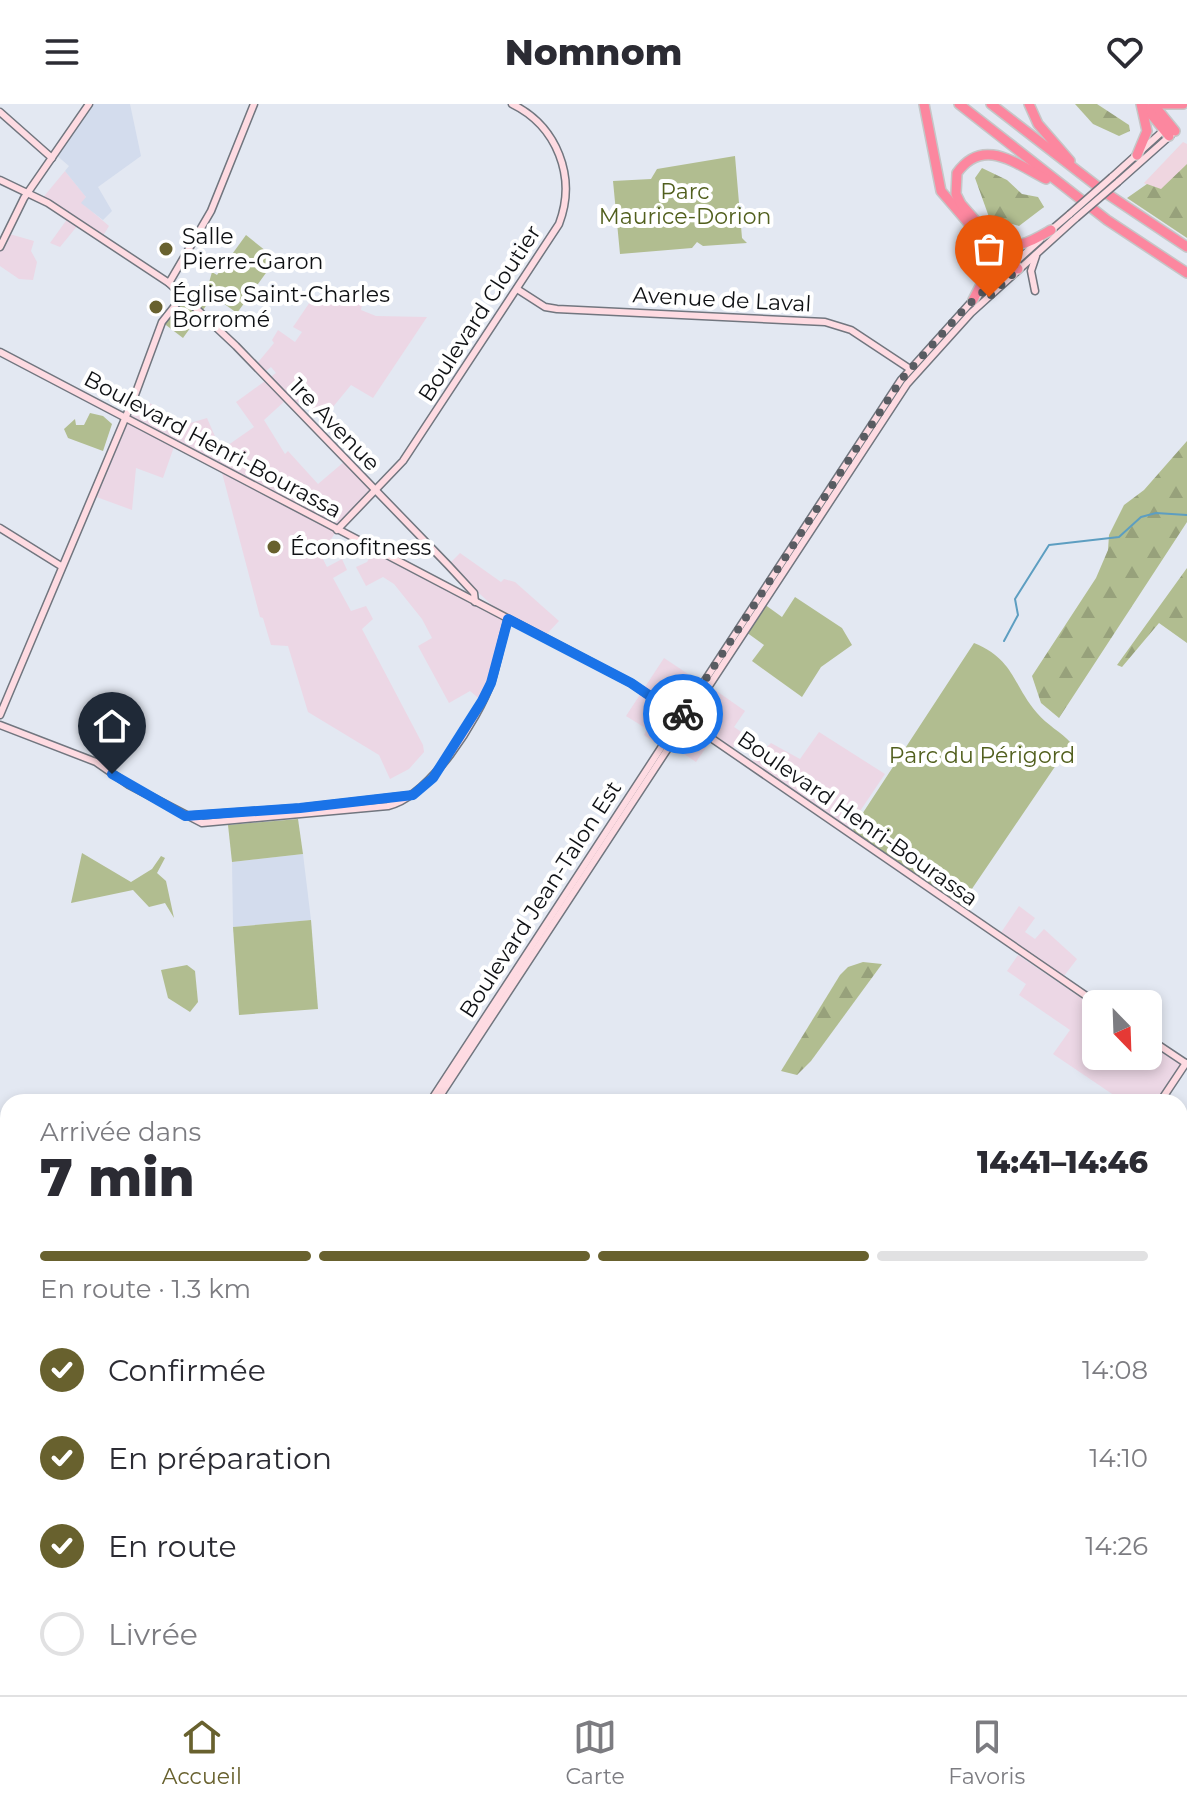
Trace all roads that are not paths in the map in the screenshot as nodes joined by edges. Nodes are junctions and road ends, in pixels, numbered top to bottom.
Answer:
1 (89, 104) edge
2 (254, 104) edge
3 (512, 104) edge
4 (924, 104) edge
5 (959, 104) edge
6 (991, 104) edge
7 (1029, 104) edge
8 (1142, 104) edge
9 (1153, 104) edge
10 (1161, 104) edge
11 (1183, 104) edge
12 (0, 112) edge
13 (1170, 130) junction
14 (1137, 155) junction
15 (52, 158) junction
16 (1086, 178) junction
17 (0, 180) edge
18 (1115, 180) junction
19 (1070, 192) junction
20 (27, 193) junction
21 (1073, 216) junction
22 (1051, 230) junction
23 (981, 232) junction
24 (0, 247) edge
25 (1187, 247) edge
26 (1037, 254) junction
27 (1013, 269) junction
28 (1187, 273) edge
29 (169, 283) junction
30 (517, 289) junction
31 (1035, 291) dead end
32 (181, 298) junction
33 (973, 300) junction
34 (0, 352) edge
35 (913, 371) junction
36 (124, 417) junction
37 (375, 492) junction
38 (0, 528) edge
39 (337, 530) junction
40 (61, 566) junction
41 (460, 577) junction
42 (453, 591) junction
43 (475, 602) junction
44 (508, 619) junction
45 (0, 715) edge
46 (683, 718) junction
47 (0, 725) edge
48 (1082, 993) edge
49 (1162, 1048) edge
50 (1186, 1064) edge
51 (435, 1094) edge
52 (441, 1094) edge
53 (1165, 1094) edge

1 - 15 street
2 - 29 street
3 - 30 street, Boulevard Cloutier
4 - 23 highway
5 - 19 highway
6 - 16 highway
7 - 16 highway
8 - 13 highway
8 - 14 highway
9 - 13 highway
10 - 11 highway
12 - 15 street
13 - 14 street
13 - 18 street
14 - 18 street
15 - 20 street
16 - 25 highway
17 - 20 street
18 - 21 street, bridge
19 - 23 highway
19 - 28 highway
20 - 24 street
20 - 29 street
21 - 22 street
21 - 26 street
22 - 23 highway
22 - 27 street
23 - 27 highway
23 - 33 highway
26 - 27 street
26 - 31 street
27 - 33 street
27 - 35 street
29 - 32 street, 1re Avenue
30 - 35 street, Avenue de Laval
30 - 37 street, Boulevard Cloutier
32 - 36 street
32 - 37 street, 1re Avenue
33 - 35 street
34 - 36 street, Boulevard Henri-Bourassa
35 - 46 street
36 - 39 street, Boulevard Henri-Bourassa
36 - 40 street
37 - 39 street, Boulevard Cloutier
37 - 41 street, 1re Avenue
38 - 40 street
39 - 42 street, Boulevard Henri-Bourassa
40 - 45 street
41 - 42 street
41 - 43 street, 1re Avenue
42 - 43 street, Boulevard Henri-Bourassa
43 - 44 street, Boulevard Henri-Bourassa
44 - 46 street, Boulevard Henri-Bourassa
44 - 47 street
46 - 48 street, Boulevard Henri-Bourassa
46 - 51 street, Boulevard Jean-Talon Est
46 - 52 street, Boulevard Jean-Talon Est
49 - 50 street
50 - 53 street

